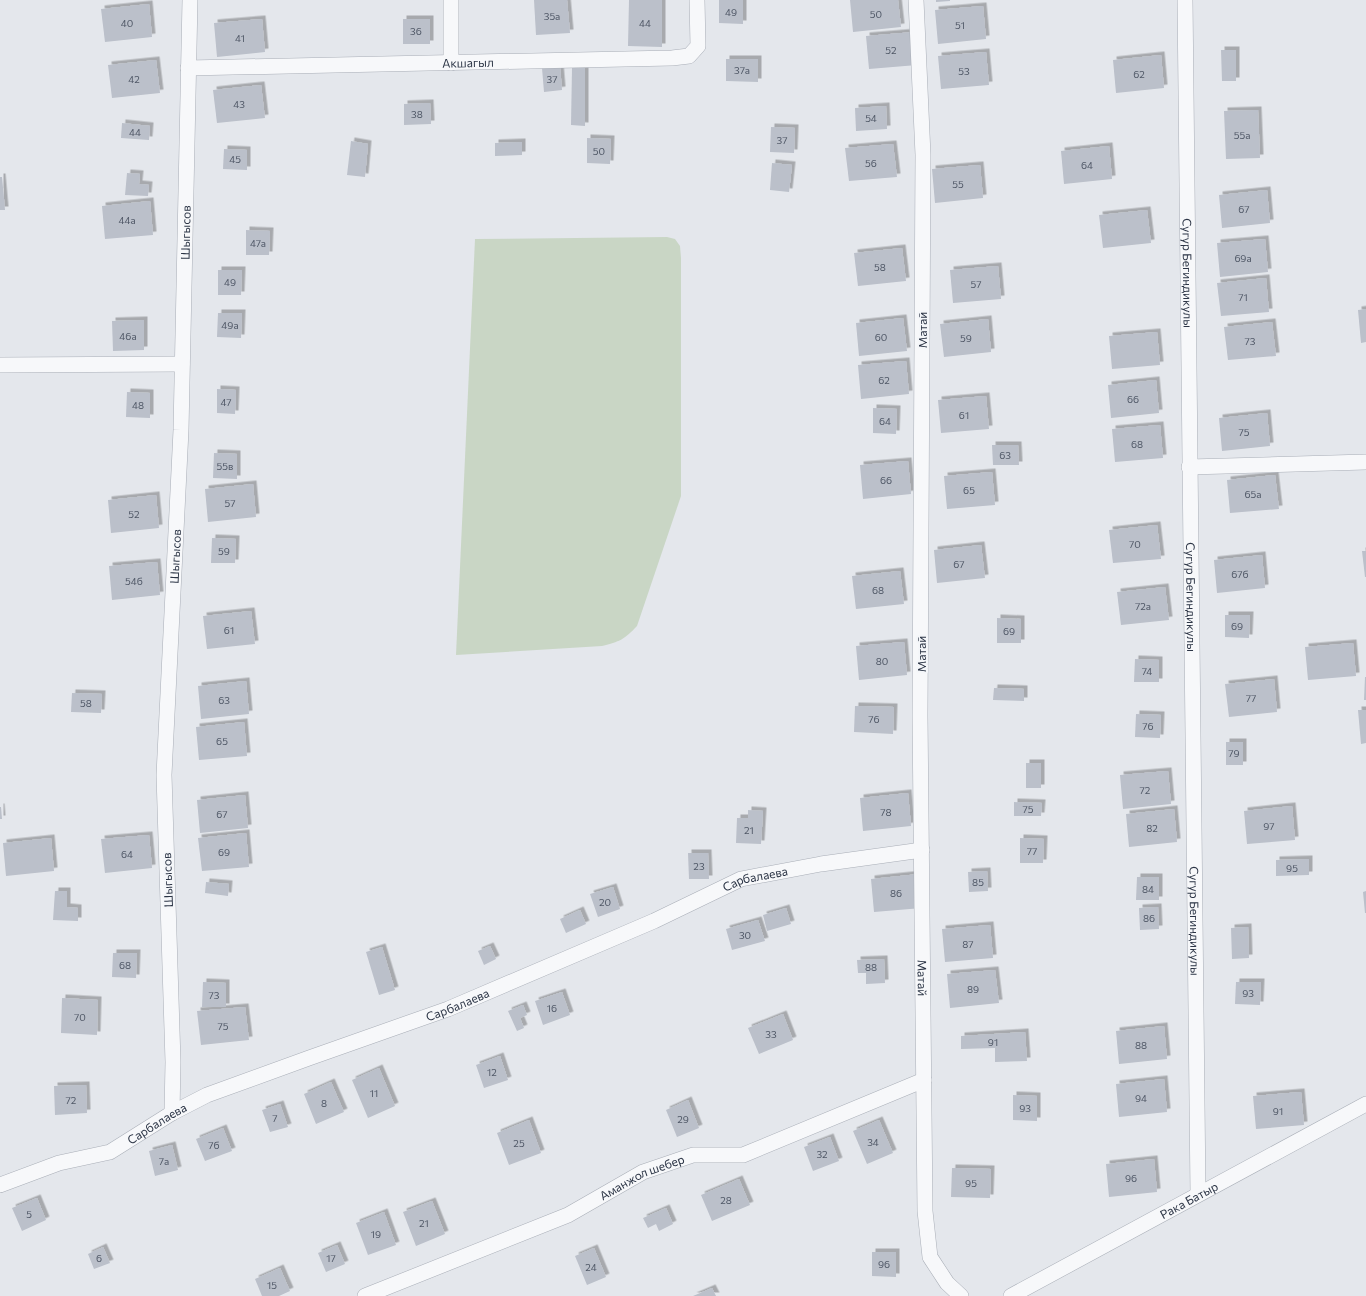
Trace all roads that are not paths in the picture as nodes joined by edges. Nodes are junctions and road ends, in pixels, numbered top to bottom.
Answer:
1 (190, 0) edge
2 (451, 0) edge
3 (697, 0) edge
4 (916, 0) edge
5 (1185, 0) edge
6 (452, 63) junction
7 (188, 68) junction
8 (182, 364) junction
9 (0, 365) edge
10 (1366, 462) edge
11 (1189, 467) junction
12 (922, 850) junction
13 (924, 1080) junction
14 (1366, 1104) edge
15 (172, 1113) junction
16 (0, 1185) edge
17 (1198, 1194) junction
18 (365, 1296) edge
19 (961, 1296) edge
20 (1011, 1296) edge

1 - 7 street, Шыгысов
2 - 6 street
3 - 6 street, Акшагыл
4 - 12 street, Матай
5 - 11 street, Сугур Бегиндикулы
6 - 7 street, Акшагыл
7 - 8 street, Шыгысов
8 - 9 street
8 - 15 street, Шыгысов
10 - 11 street
11 - 17 street, Сугур Бегиндикулы
12 - 13 street, Матай
12 - 15 street, Сарбалаева
13 - 18 street, Аманжол шебер
13 - 19 street, Матай
14 - 17 street, Рака Батыр
15 - 16 street, Сарбалаева
17 - 20 street, Рака Батыр

